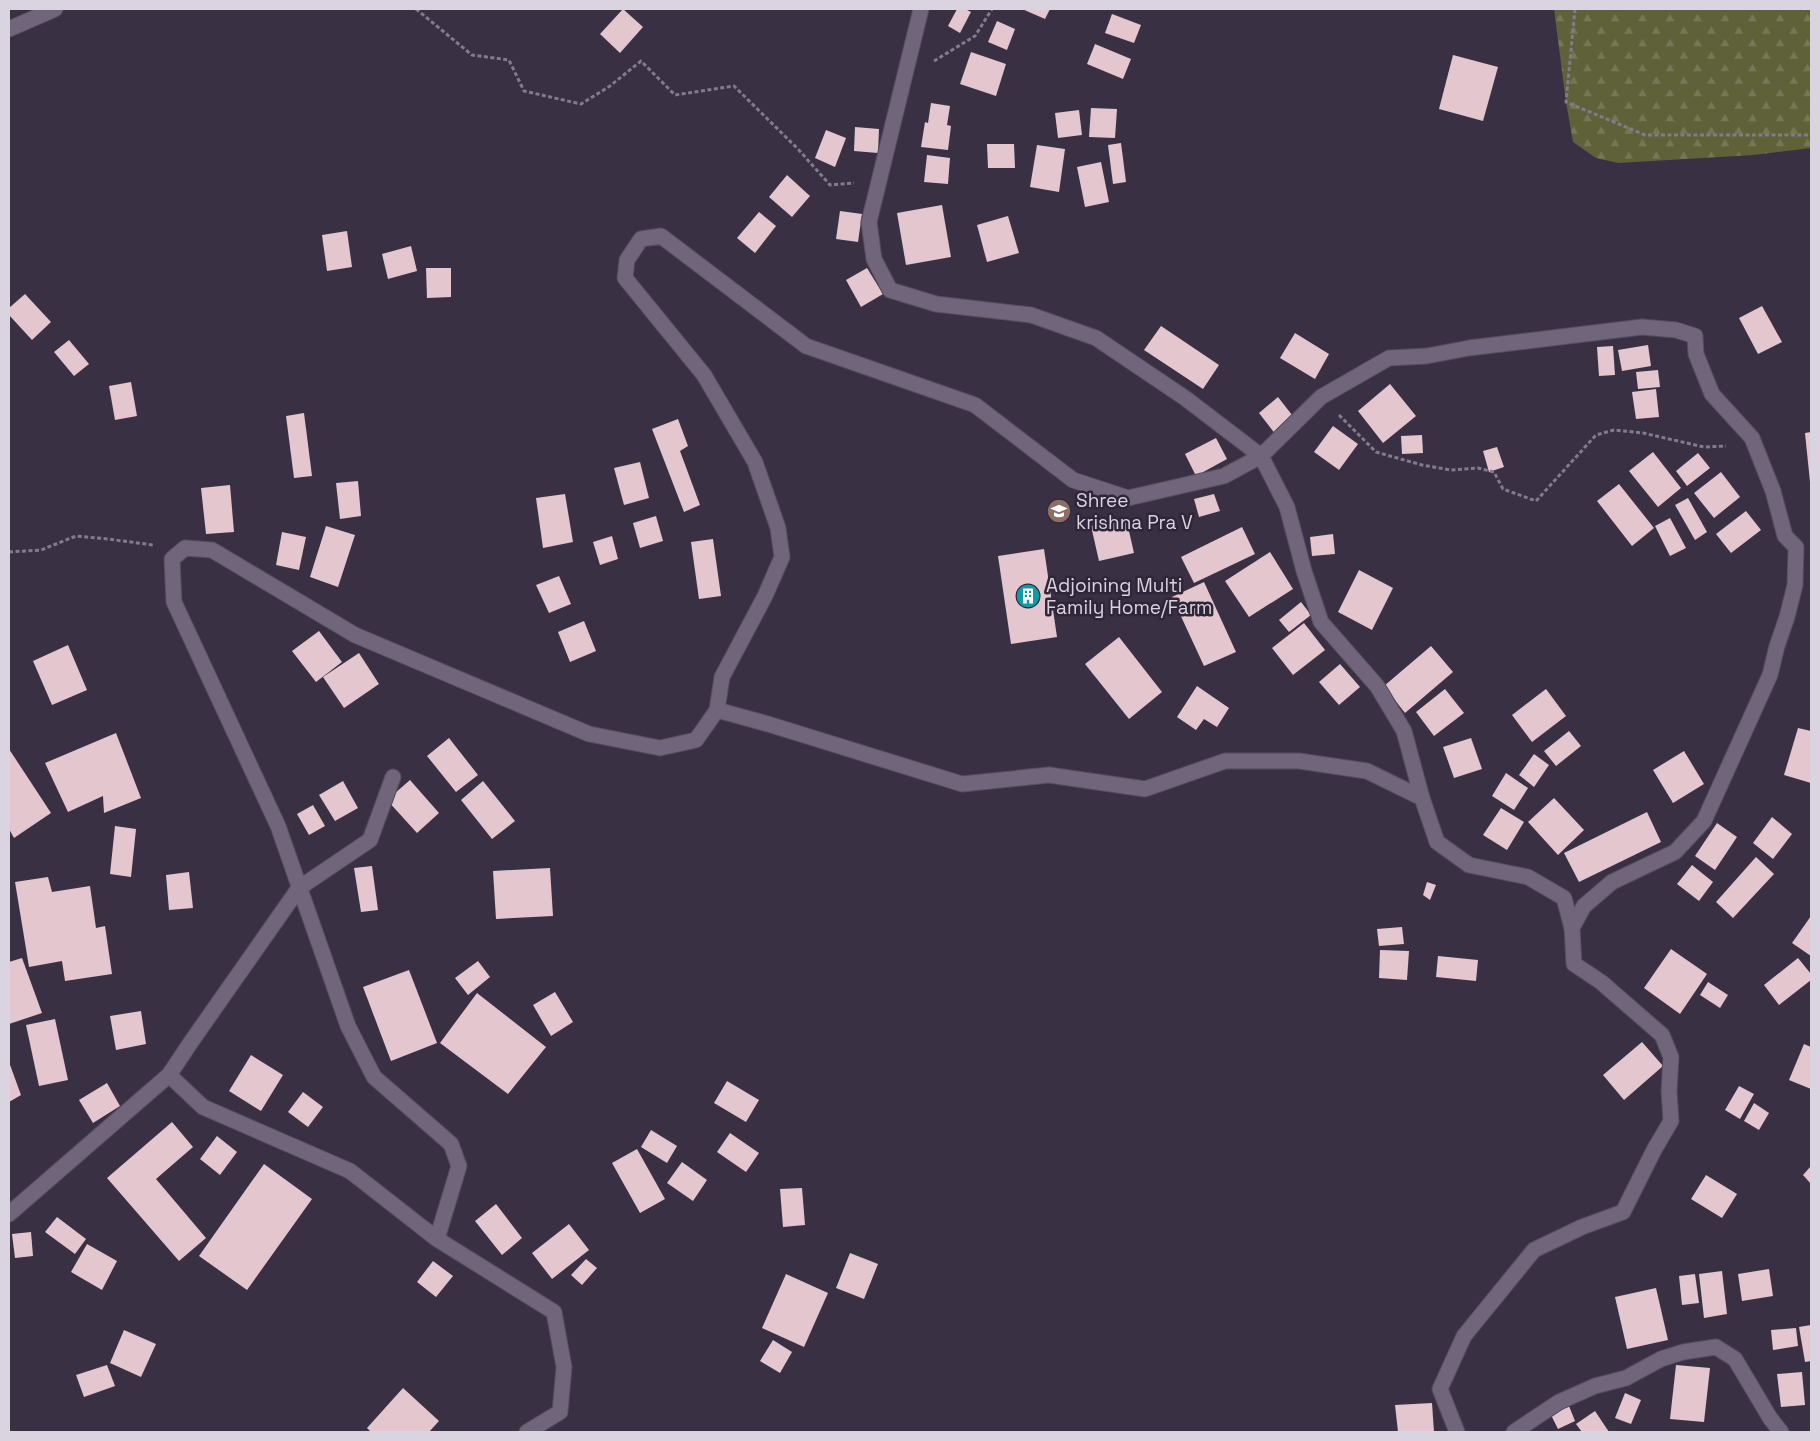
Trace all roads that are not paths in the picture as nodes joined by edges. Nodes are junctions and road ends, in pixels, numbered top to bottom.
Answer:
1 (55, 9) edge
2 (921, 9) edge
3 (9, 28) edge
4 (1261, 456) junction
5 (717, 710) junction
6 (393, 777) dead end
7 (1422, 798) junction
8 (300, 888) junction
9 (1572, 928) junction
10 (170, 1075) junction
11 (9, 1214) edge
12 (437, 1239) junction
13 (527, 1432) edge
14 (1456, 1432) edge
15 (1514, 1432) edge
16 (1781, 1432) edge

1 - 3 street
2 - 4 street
4 - 5 street
4 - 7 street
4 - 9 street
5 - 7 street
5 - 8 street
6 - 8 street
7 - 9 street
8 - 10 street
8 - 12 street
9 - 14 street
10 - 11 street
10 - 12 street
12 - 13 street
15 - 16 street

